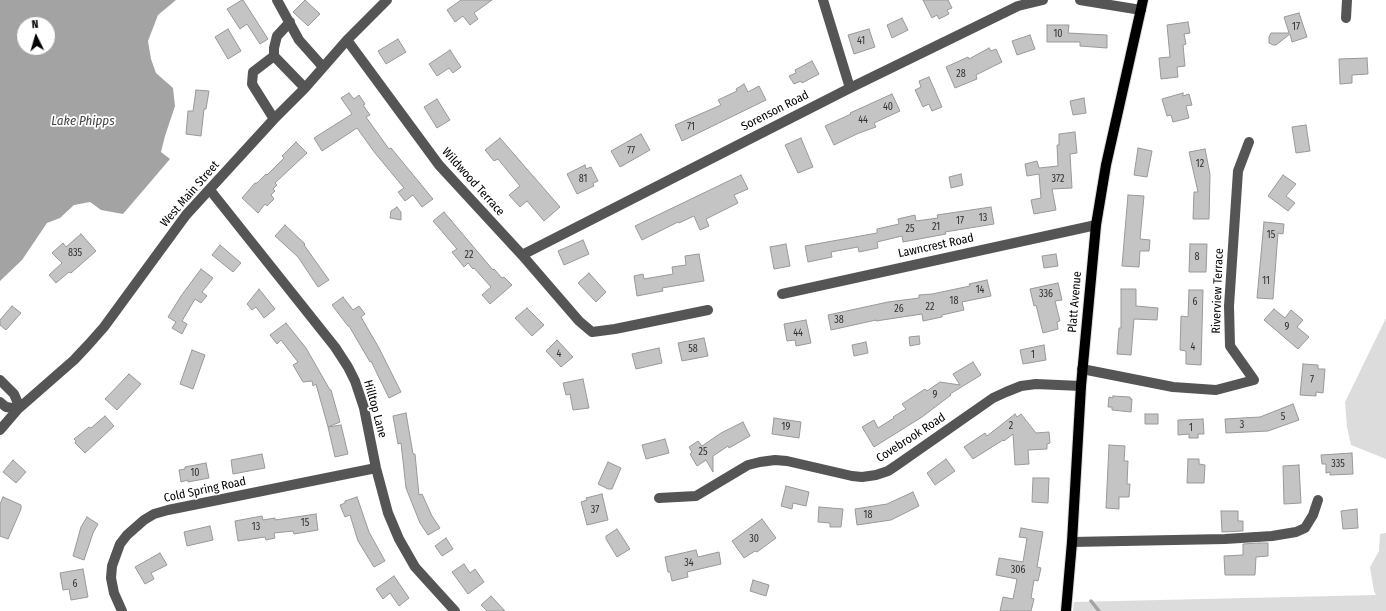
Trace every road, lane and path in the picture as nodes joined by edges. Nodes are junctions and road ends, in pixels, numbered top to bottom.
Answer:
1 (277, 0) edge
2 (387, 0) edge
3 (823, 0) edge
4 (1043, 0) edge
5 (1080, 0) edge
6 (1347, 0) edge
7 (1142, 5) edge
8 (1346, 18) dead end
9 (290, 22) junction
10 (346, 40) junction
11 (274, 56) junction
12 (323, 67) junction
13 (304, 88) junction
14 (850, 88) junction
15 (274, 119) junction
16 (1249, 142) dead end
17 (210, 190) junction
18 (1096, 225) junction
19 (522, 255) junction
20 (782, 294) dead end
21 (708, 310) dead end
22 (1082, 369) junction
23 (0, 380) edge
24 (1081, 386) junction
25 (0, 402) edge
26 (18, 409) junction
27 (0, 430) edge
28 (376, 468) junction
29 (659, 498) dead end
30 (1318, 500) dead end
31 (1072, 542) junction
32 (122, 611) edge
33 (455, 611) edge
34 (1066, 611) edge

1 - 9 street
2 - 10 street, West Main Street
3 - 14 street
4 - 14 street, Sorenson Road
5 - 7 street
6 - 8 street
7 - 18 main road, Platt Avenue
9 - 11 street
9 - 12 street
10 - 12 street, West Main Street
10 - 19 street, Wildwood Terrace
11 - 13 street
11 - 15 street
12 - 13 street, West Main Street
13 - 15 street, West Main Street
14 - 19 street, Sorenson Road
15 - 17 street, West Main Street
16 - 22 street, Riverview Terrace
17 - 26 street, West Main Street
17 - 28 street, Hilltop Lane
18 - 20 street, Lawncrest Road
18 - 22 main road, Platt Avenue
19 - 21 street, Wildwood Terrace
22 - 24 main road, Platt Avenue
23 - 26 street
24 - 29 street, Covebrook Road
24 - 31 main road, Platt Avenue
25 - 26 street
26 - 27 street, West Main Street
28 - 32 street, Cold Spring Road
28 - 33 street, Hilltop Lane
30 - 31 street
31 - 34 main road, Platt Avenue

